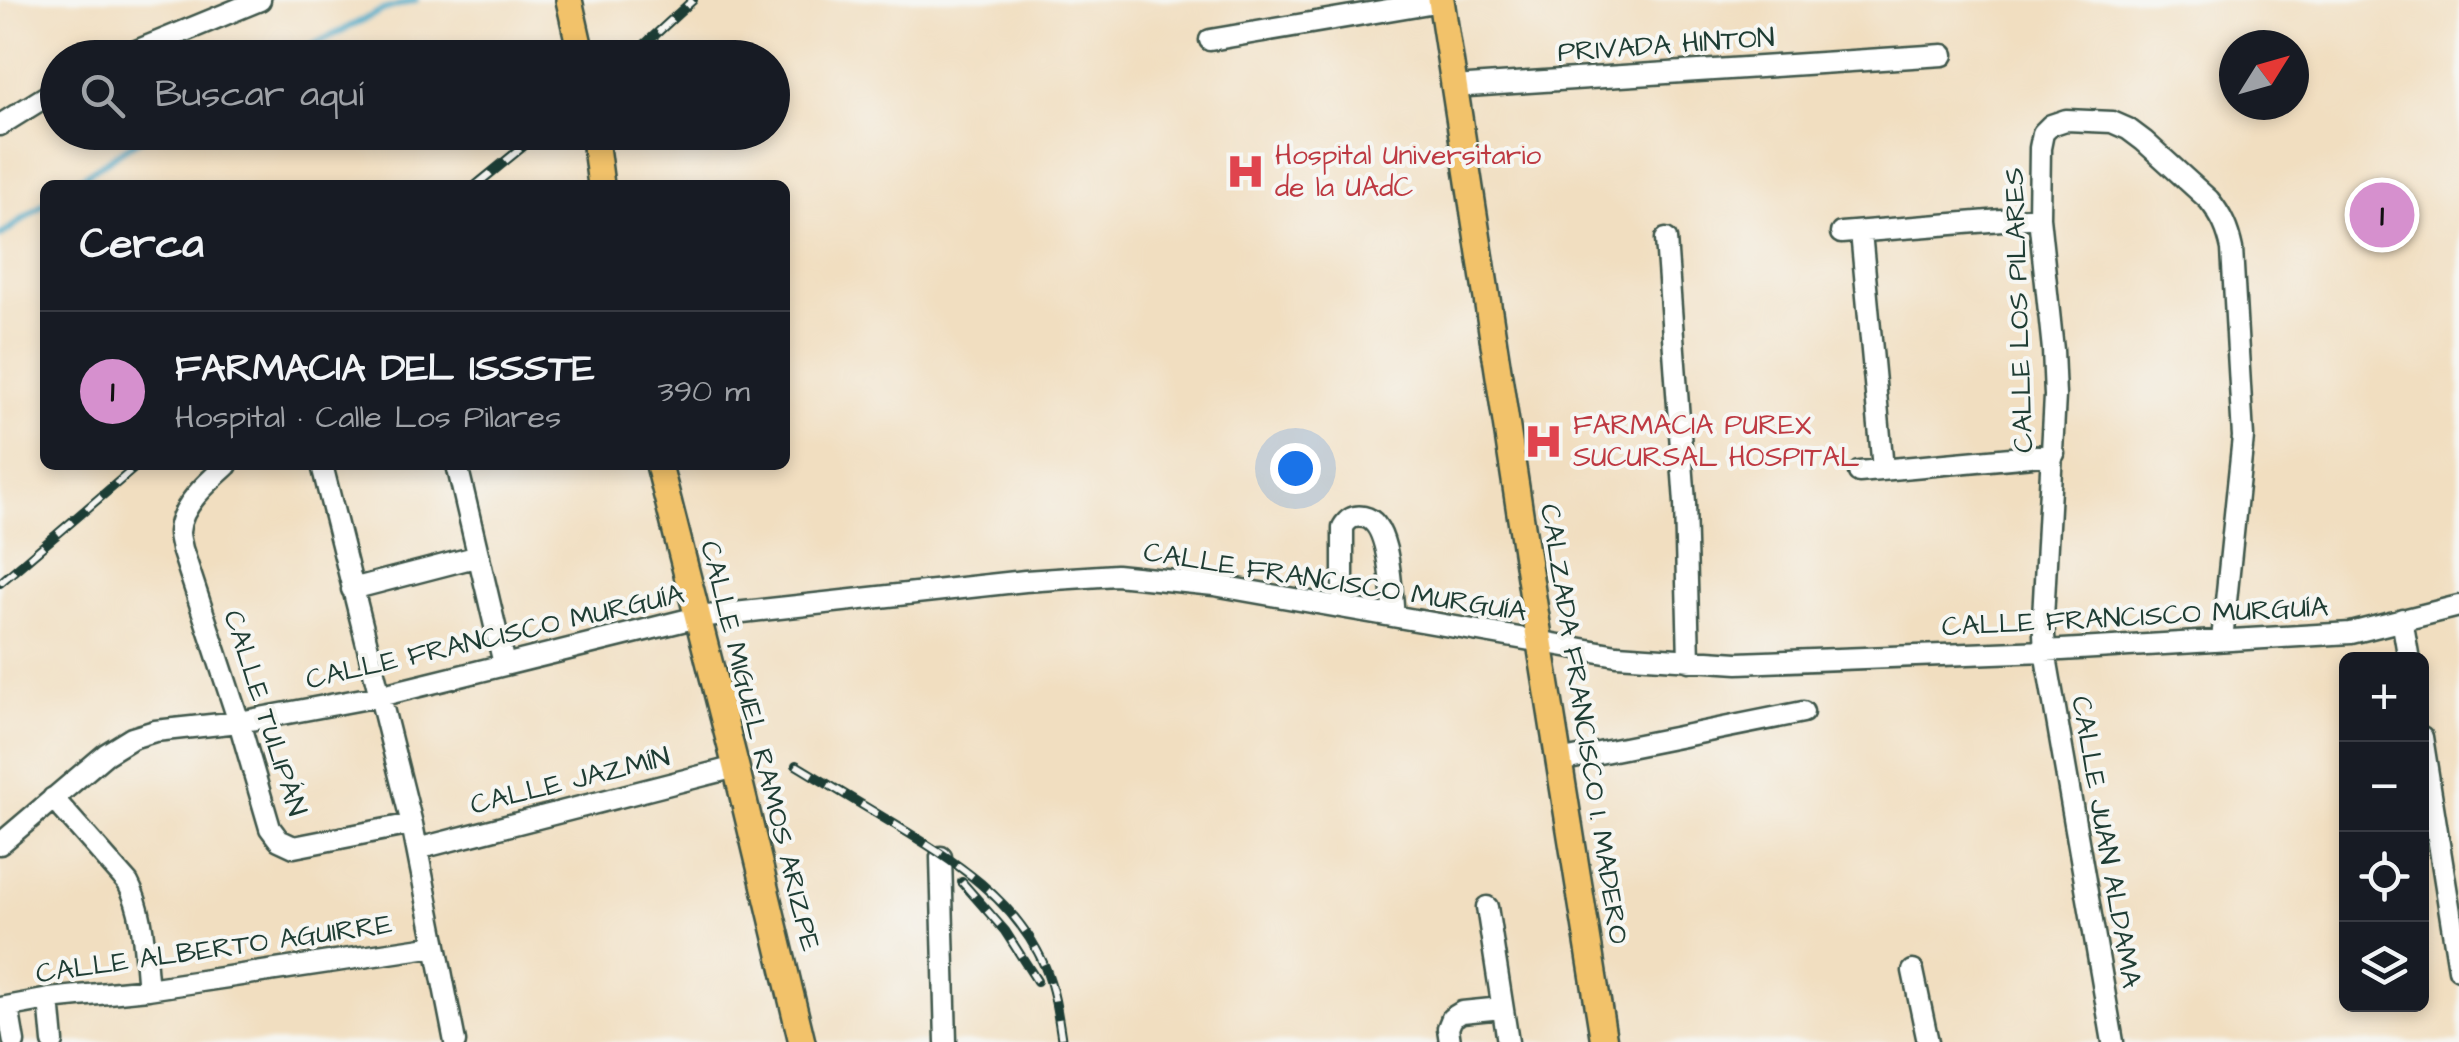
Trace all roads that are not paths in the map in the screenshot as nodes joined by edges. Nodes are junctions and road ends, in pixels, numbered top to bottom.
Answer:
1 (260, 0) edge
2 (569, 0) edge
3 (1441, 0) edge
4 (163, 40) edge
5 (578, 40) edge
6 (1210, 40) dead end
7 (1943, 55) dead end
8 (1453, 86) junction
9 (40, 100) edge
10 (0, 126) edge
11 (596, 150) edge
12 (600, 180) edge
13 (2039, 217) junction
14 (1666, 239) dead end
15 (2054, 454) junction
16 (1882, 469) junction
17 (222, 470) edge
18 (323, 470) edge
19 (458, 470) edge
20 (660, 470) edge
21 (1858, 472) dead end
22 (479, 556) junction
23 (352, 588) junction
24 (1343, 606) junction
25 (2459, 606) edge
26 (1394, 616) junction
27 (698, 617) junction
28 (2402, 619) junction
29 (2222, 640) junction
30 (1540, 642) junction
31 (2045, 651) junction
32 (2408, 652) edge
33 (1689, 661) junction
34 (504, 664) junction
35 (379, 696) junction
36 (1803, 712) dead end
37 (239, 722) junction
38 (2423, 742) edge
39 (1559, 761) junction
40 (736, 767) junction
41 (53, 798) junction
42 (2435, 821) junction
43 (2459, 823) edge
44 (412, 824) junction
45 (0, 844) edge
46 (417, 849) junction
47 (941, 857) dead end
48 (1486, 907) dead end
49 (436, 946) junction
50 (2459, 968) edge
51 (1914, 971) dead end
52 (148, 989) junction
53 (48, 999) junction
54 (4, 1007) edge
55 (1502, 1008) junction
56 (14, 1042) edge
57 (54, 1042) edge
58 (456, 1042) edge
59 (802, 1042) edge
60 (946, 1042) edge
61 (1450, 1042) edge
62 (1508, 1042) edge
63 (1604, 1042) edge
64 (1928, 1042) edge
65 (2113, 1042) edge

1 - 4 street
2 - 5 main road
3 - 6 street
3 - 8 main road, CALZADA FRANCISCO I. MADERO
7 - 8 street, PRIVADA HINTON
8 - 30 main road, CALZADA FRANCISCO I. MADERO
9 - 10 street
11 - 12 main road
13 - 15 street, CALLE LOS PILARES
13 - 16 street
13 - 29 street, CALLE LOS PILARES
14 - 33 street
15 - 16 street
15 - 31 street, CALLE LOS PILARES
16 - 21 street
17 - 37 street, CALLE TULIPÁN
18 - 23 street
19 - 22 street
20 - 27 main road, CALLE MIGUEL RAMOS ARIZPE
22 - 23 street
22 - 34 street
23 - 35 street
24 - 26 street, CALLE FRANCISCO MURGUÍA
24 - 26 street
24 - 27 street, CALLE FRANCISCO MURGUÍA
25 - 28 street, CALLE FRANCISCO MURGUÍA
26 - 30 street, CALLE FRANCISCO MURGUÍA
27 - 34 street, CALLE FRANCISCO MURGUÍA
27 - 40 main road, CALLE MIGUEL RAMOS ARIZPE
28 - 29 street, CALLE FRANCISCO MURGUÍA
28 - 32 street
29 - 31 street, CALLE FRANCISCO MURGUÍA
30 - 33 street, CALLE FRANCISCO MURGUÍA
30 - 39 main road, CALZADA FRANCISCO I. MADERO
31 - 33 street, CALLE FRANCISCO MURGUÍA
31 - 65 street, CALLE JUAN ALDAMA
34 - 35 street, CALLE FRANCISCO MURGUÍA
35 - 37 street, CALLE FRANCISCO MURGUÍA
35 - 44 street
36 - 39 street
37 - 41 street, CALLE FRANCISCO MURGUÍA
37 - 44 street, CALLE TULIPÁN
38 - 42 street
39 - 63 main road, CALZADA FRANCISCO I. MADERO
40 - 46 street, CALLE JAZMÍN
40 - 59 main road, CALLE MIGUEL RAMOS ARIZPE
41 - 45 street, CALLE FRANCISCO MURGUÍA
41 - 52 street
42 - 43 street
42 - 50 street
44 - 46 street
46 - 49 street
47 - 60 street
48 - 55 street
49 - 52 street, CALLE ALBERTO AGUIRRE
49 - 58 street
51 - 64 street
52 - 53 street, CALLE ALBERTO AGUIRRE
53 - 54 street, CALLE ALBERTO AGUIRRE
53 - 57 street
54 - 56 street
55 - 61 street
55 - 62 street

